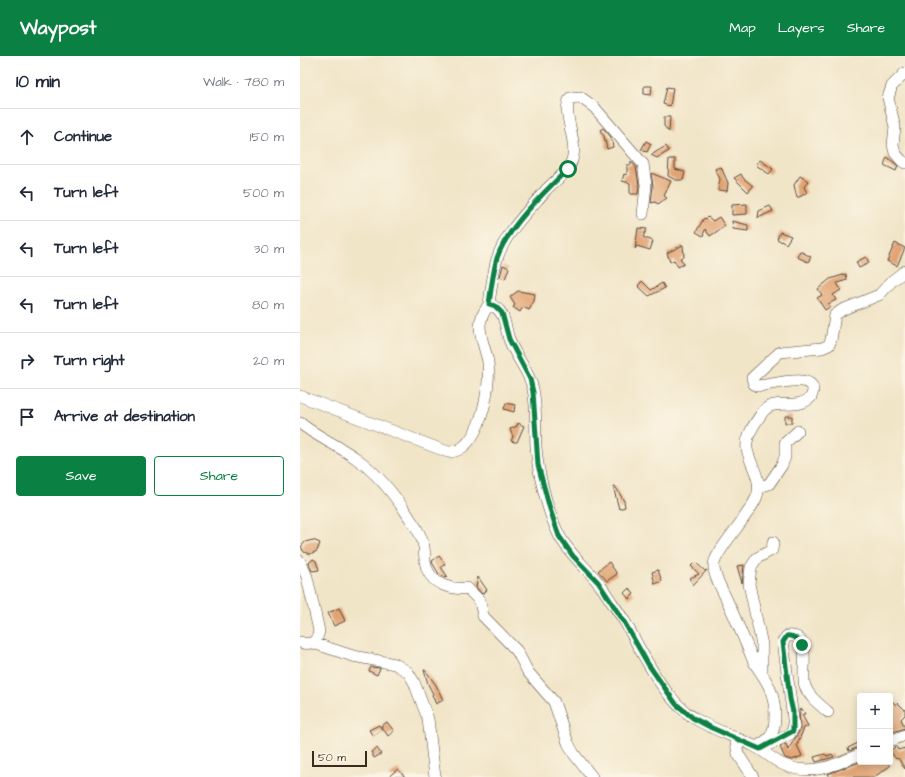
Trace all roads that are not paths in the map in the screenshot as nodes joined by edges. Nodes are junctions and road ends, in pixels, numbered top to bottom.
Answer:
1 (905, 73) edge
2 (905, 162) edge
3 (643, 214) dead end
4 (905, 271) edge
5 (489, 304) junction
6 (300, 396) edge
7 (300, 423) edge
8 (798, 431) dead end
9 (759, 487) junction
10 (773, 542) dead end
11 (300, 561) edge
12 (300, 642) edge
13 (313, 643) junction
14 (762, 674) junction
15 (828, 712) dead end
16 (905, 735) edge
17 (735, 737) junction
18 (893, 741) edge
19 (758, 748) junction
20 (857, 755) edge
21 (435, 777) edge
22 (592, 777) edge
23 (753, 777) edge

1 - 2 street
3 - 5 street
4 - 9 street
5 - 6 street
5 - 17 street
7 - 22 street
8 - 9 street
9 - 14 street
10 - 14 street
11 - 13 street
12 - 13 street
13 - 21 street
14 - 19 street
15 - 19 street
16 - 18 street
17 - 19 street
17 - 23 street
19 - 20 street

